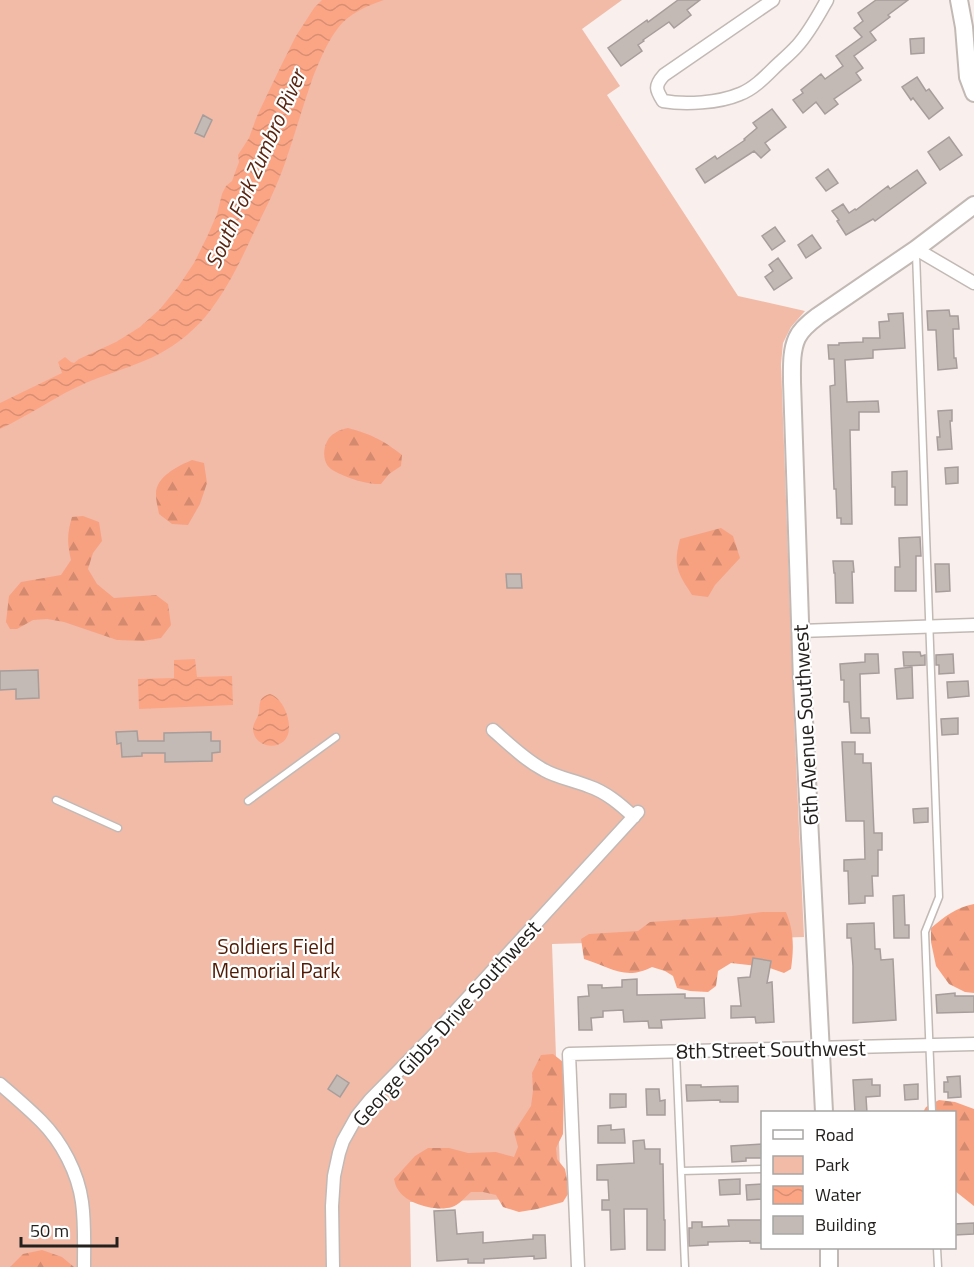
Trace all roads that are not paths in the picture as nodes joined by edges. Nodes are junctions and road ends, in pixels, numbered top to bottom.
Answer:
1 (773, 0) edge
2 (828, 0) edge
3 (959, 0) edge
4 (974, 93) edge
5 (974, 205) edge
6 (916, 249) junction
7 (974, 283) edge
8 (974, 625) edge
9 (929, 626) junction
10 (800, 631) junction
11 (493, 730) dead end
12 (336, 737) dead end
13 (56, 800) dead end
14 (248, 801) dead end
15 (118, 828) dead end
16 (974, 1044) edge
17 (929, 1045) junction
18 (821, 1047) junction
19 (676, 1051) junction
20 (0, 1084) edge
21 (824, 1111) edge
22 (932, 1111) edge
23 (761, 1169) edge
24 (681, 1171) junction
25 (829, 1249) edge
26 (937, 1249) edge
27 (84, 1267) edge
28 (333, 1267) edge
29 (578, 1267) edge
30 (685, 1267) edge
31 (830, 1267) edge
32 (938, 1267) edge

1 - 2 street
3 - 4 street
5 - 6 street
6 - 7 street
6 - 9 lane
6 - 10 street, 6th Avenue Southwest
8 - 9 street
9 - 10 street
9 - 17 lane
10 - 18 street, 6th Avenue Southwest
11 - 28 street, George Gibbs Drive Southwest
12 - 14 lane
13 - 15 lane
16 - 17 street, 8th Street Southwest
17 - 18 street, 8th Street Southwest
17 - 22 lane
18 - 19 street, 8th Street Southwest
18 - 21 street, 6th Avenue Southwest
19 - 24 lane
19 - 29 street, 8th Street Southwest
20 - 27 street
23 - 24 lane
24 - 30 lane
25 - 31 street
26 - 32 lane

